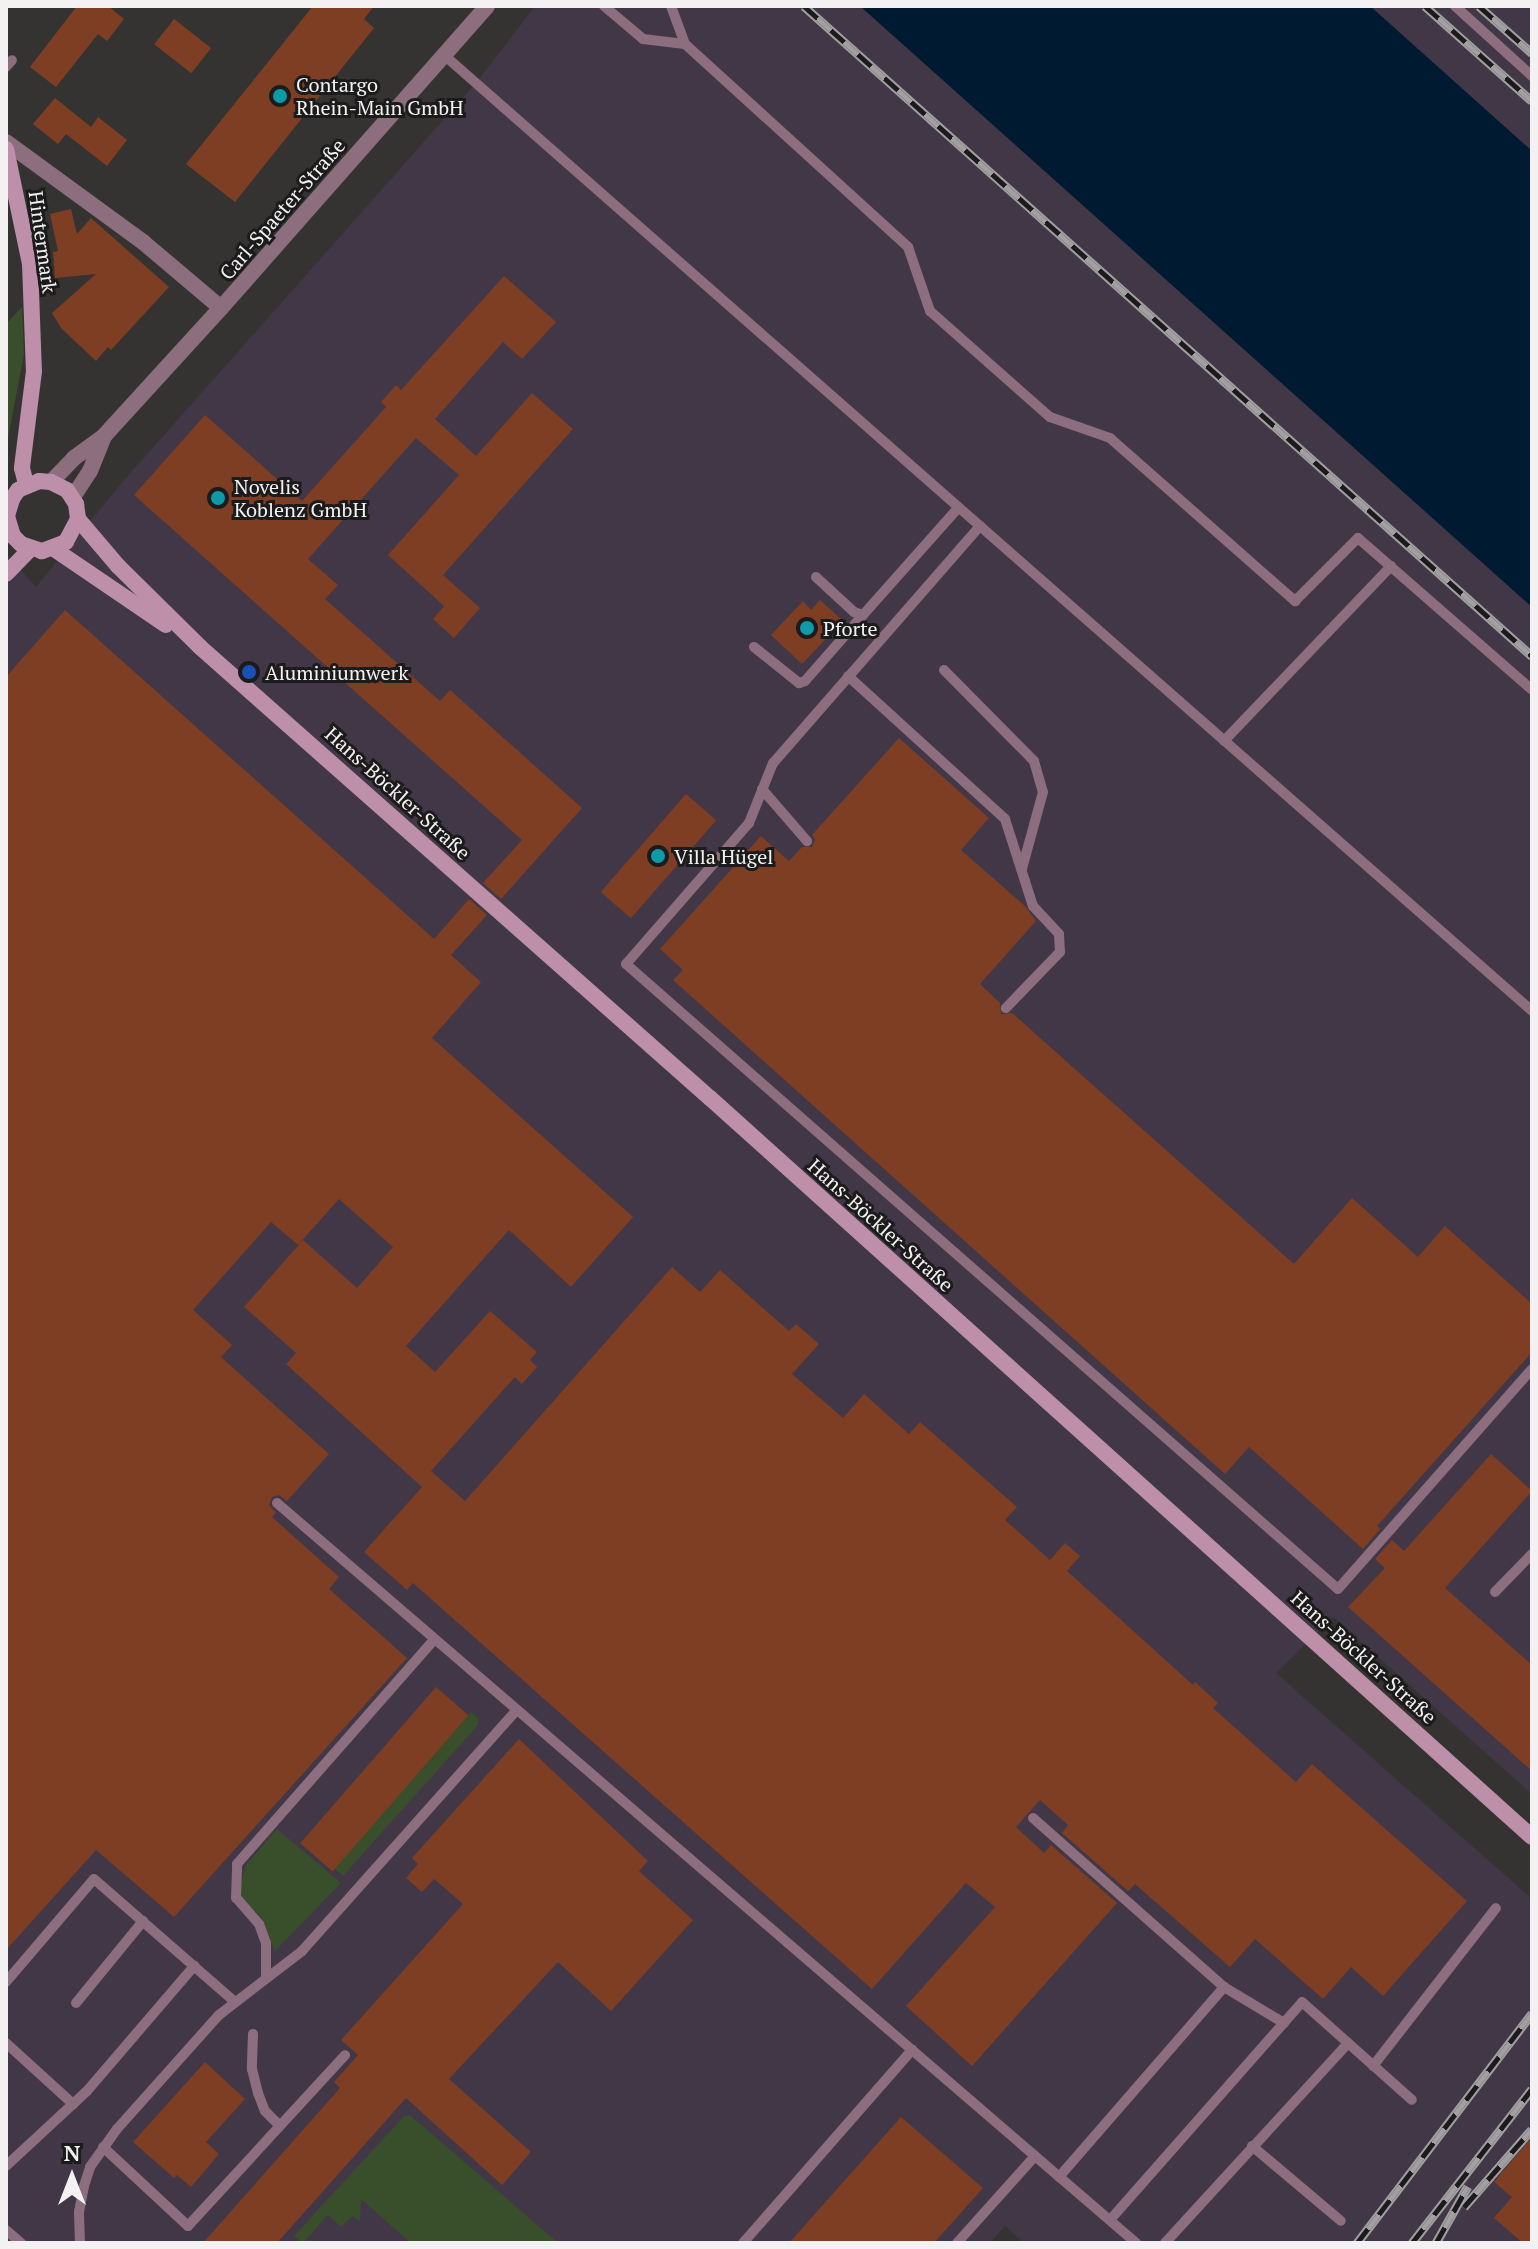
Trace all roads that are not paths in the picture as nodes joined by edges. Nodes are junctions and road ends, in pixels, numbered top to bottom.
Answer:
1 (487, 6) edge
2 (604, 6) edge
3 (671, 6) edge
4 (1455, 6) edge
5 (685, 44) junction
6 (444, 55) junction
7 (1532, 76) edge
8 (6, 142) edge
9 (6, 149) edge
10 (221, 308) junction
11 (104, 436) junction
12 (51, 482) junction
13 (26, 484) junction
14 (73, 497) junction
15 (959, 507) junction
16 (7, 518) edge
17 (78, 519) junction
18 (980, 526) junction
19 (30, 549) junction
20 (54, 549) junction
21 (1391, 566) junction
22 (6, 574) edge
23 (816, 577) dead end
24 (863, 615) junction
25 (200, 647) junction
26 (754, 647) dead end
27 (944, 670) dead end
28 (848, 676) junction
29 (1532, 690) edge
30 (1224, 741) junction
31 (762, 789) junction
32 (807, 841) dead end
33 (1022, 871) junction
34 (1006, 1008) dead end
35 (1532, 1011) edge
36 (1532, 1369) edge
37 (277, 1503) dead end
38 (1532, 1554) edge
39 (1495, 1592) dead end
40 (434, 1640) junction
41 (517, 1710) junction
42 (1033, 1818) dead end
43 (1532, 1837) edge
44 (1496, 1908) dead end
45 (143, 1921) junction
46 (194, 1966) junction
47 (266, 1978) junction
48 (6, 1982) edge
49 (1224, 1987) junction
50 (234, 2001) junction
51 (76, 2003) dead end
52 (1284, 2023) junction
53 (253, 2034) dead end
54 (6, 2043) edge
55 (1348, 2043) junction
56 (912, 2050) junction
57 (345, 2055) dead end
58 (1373, 2066) junction
59 (1412, 2100) dead end
60 (73, 2104) junction
61 (280, 2126) junction
62 (1252, 2146) junction
63 (103, 2147) junction
64 (1035, 2156) junction
65 (6, 2166) edge
66 (1059, 2177) junction
67 (1110, 2220) junction
68 (1341, 2221) dead end
69 (6, 2230) edge
70 (21, 2243) edge
71 (80, 2243) edge
72 (743, 2243) edge
73 (957, 2243) edge
74 (1136, 2243) edge
75 (1165, 2243) edge

1 - 6 street, Carl-Spaeter-Straße
2 - 5 lane
3 - 5 lane
4 - 7 lane
5 - 21 lane
6 - 10 street, Carl-Spaeter-Straße
6 - 15 lane
8 - 10 street, Hintermark
9 - 13 main road, Hintermark
10 - 11 street, Carl-Spaeter-Straße
11 - 12 street, Carl-Spaeter-Straße
11 - 14 street, Carl-Spaeter-Straße
12 - 13 main road
12 - 14 main road
13 - 16 main road
14 - 17 main road
15 - 18 lane
15 - 24 lane
16 - 19 main road
17 - 20 main road
17 - 25 main road, Hans-Böckler-Straße
18 - 28 lane
18 - 30 lane
19 - 20 main road
19 - 22 main road
20 - 25 main road, Hans-Böckler-Straße
21 - 29 lane
21 - 30 lane
23 - 24 lane
24 - 26 lane
25 - 43 main road, Hans-Böckler-Straße
27 - 33 lane
28 - 31 lane
28 - 33 lane
30 - 35 lane
31 - 32 lane
31 - 36 lane
33 - 34 lane
37 - 40 lane
38 - 39 lane
40 - 41 lane
40 - 47 lane
41 - 47 lane
41 - 56 lane
42 - 49 lane
44 - 58 lane
45 - 46 lane
45 - 48 lane
45 - 51 lane
46 - 50 lane
46 - 60 lane
47 - 50 lane
49 - 52 lane
49 - 66 lane
50 - 63 lane
52 - 55 lane
52 - 67 lane
53 - 61 lane
54 - 60 lane
55 - 58 lane
55 - 62 lane
56 - 64 lane
56 - 72 lane
57 - 61 lane
58 - 59 lane
60 - 65 lane
61 - 63 lane
62 - 68 lane
62 - 75 lane
63 - 71 lane
64 - 66 lane
64 - 73 lane
66 - 67 lane
67 - 74 lane
69 - 70 lane

